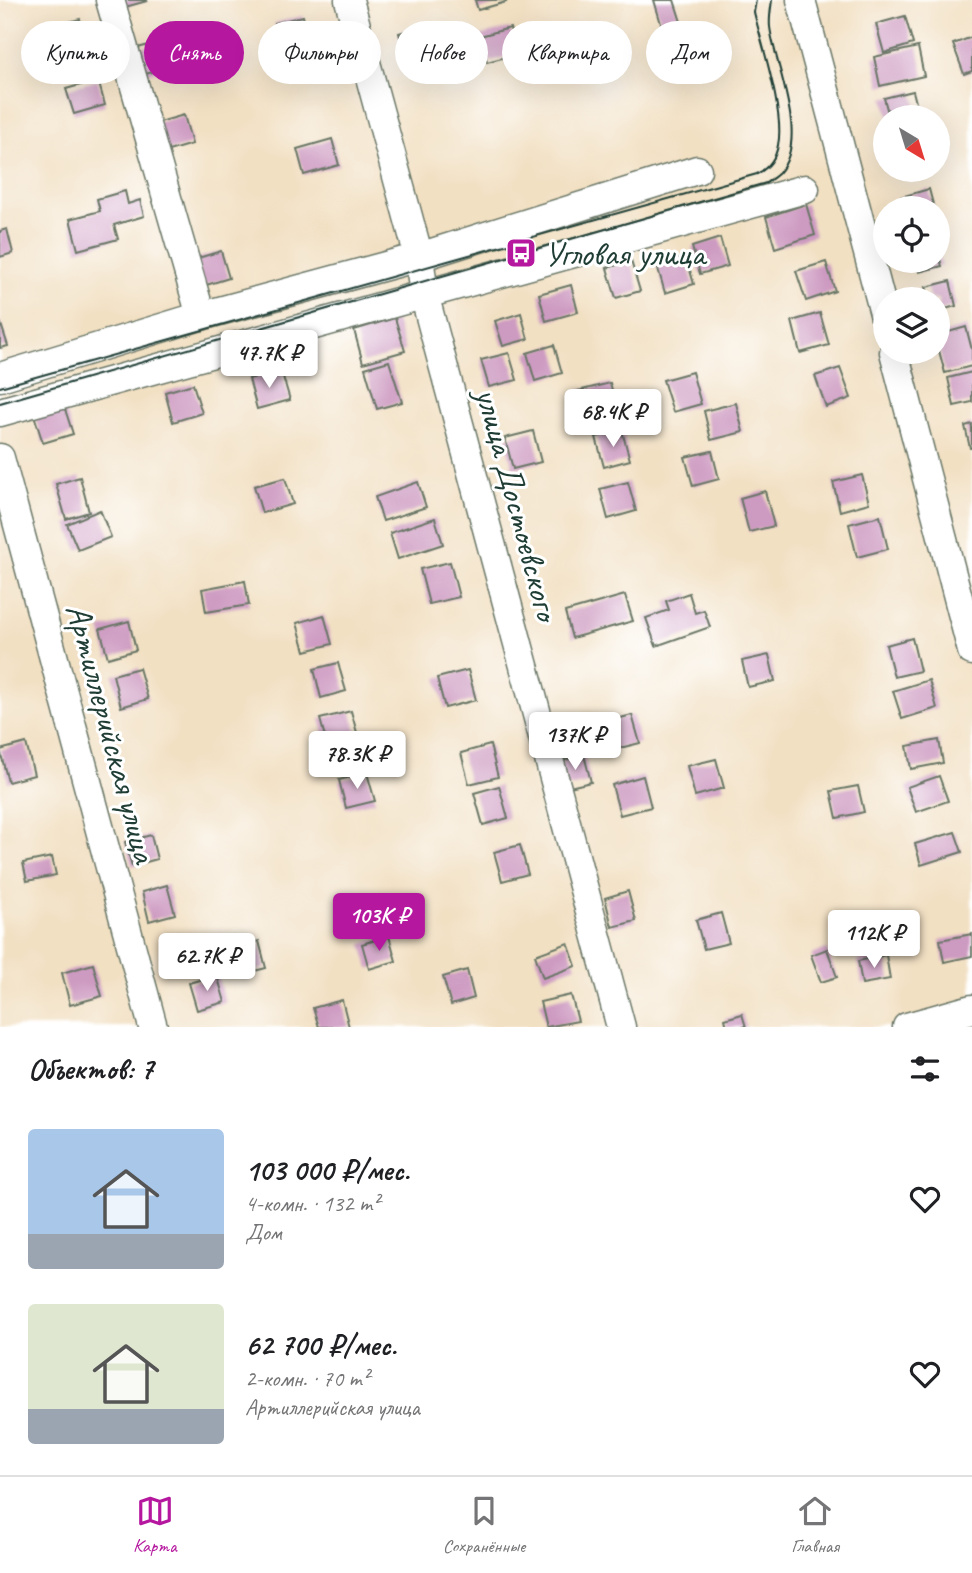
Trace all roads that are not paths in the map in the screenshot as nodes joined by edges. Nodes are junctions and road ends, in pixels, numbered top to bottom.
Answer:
1 (110, 0) edge
2 (349, 0) edge
3 (801, 0) edge
4 (697, 170) dead end
5 (805, 189) dead end
6 (419, 257) junction
7 (877, 287) edge
8 (424, 294) junction
9 (201, 316) junction
10 (898, 364) edge
11 (0, 377) edge
12 (0, 412) edge
13 (0, 458) edge
14 (964, 589) edge
15 (972, 652) edge
16 (972, 1009) edge
17 (153, 1027) edge
18 (621, 1027) edge
19 (908, 1027) edge

1 - 9 street
2 - 6 street, улица Достоевского
3 - 7 street
4 - 6 street
5 - 8 street
6 - 8 street, улица Достоевского
6 - 9 street
8 - 12 street
8 - 18 street, улица Достоевского
9 - 11 street
10 - 14 street
13 - 17 street, Артиллерийская улица
14 - 15 street
16 - 19 street

